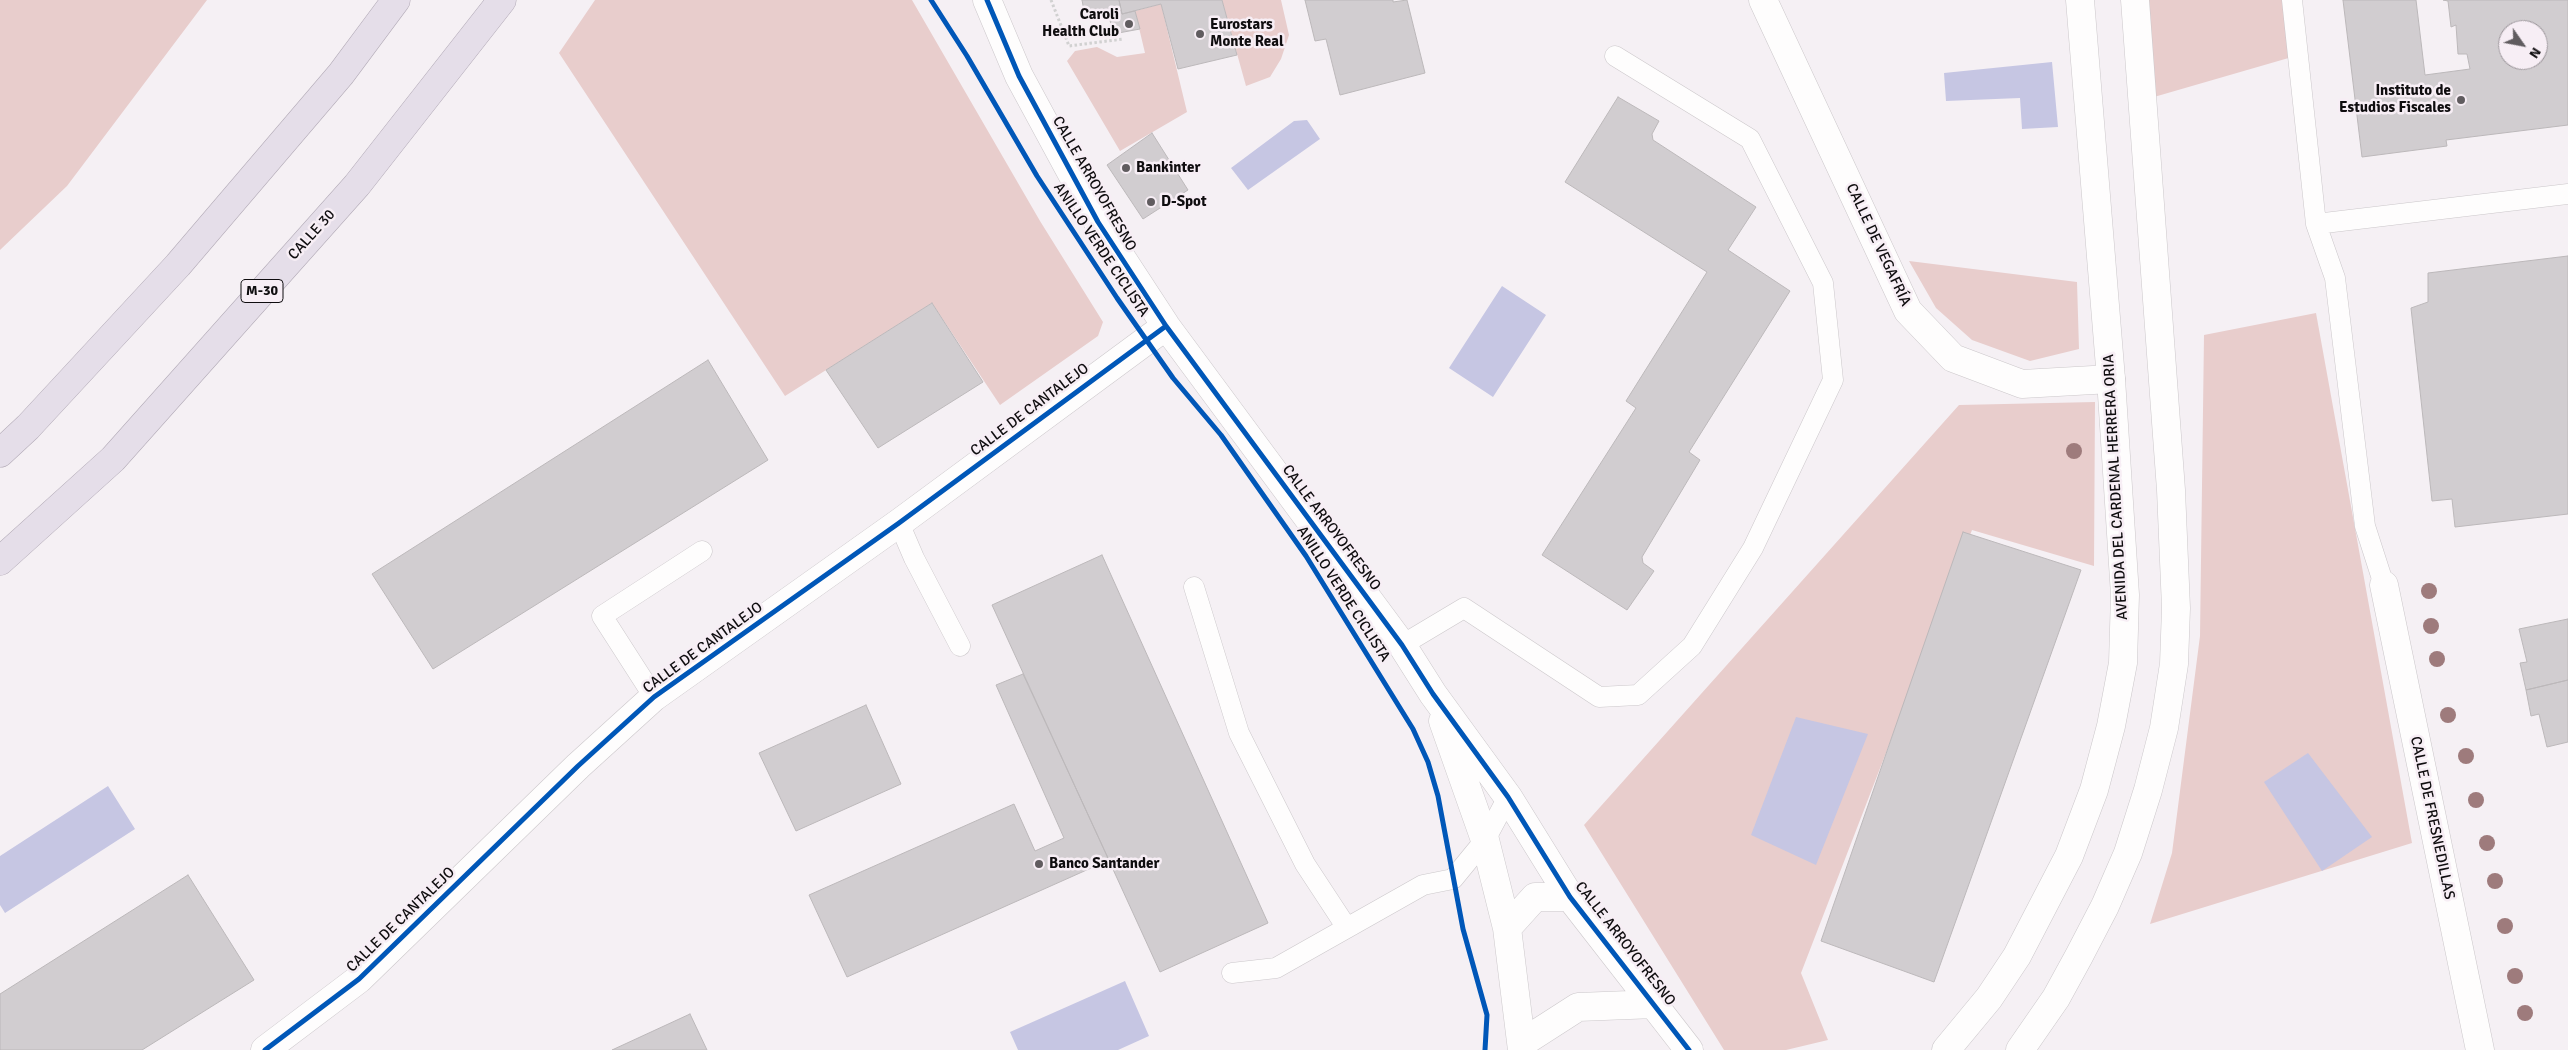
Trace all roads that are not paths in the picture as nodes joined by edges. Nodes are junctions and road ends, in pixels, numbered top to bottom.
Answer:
1 (396, 0) edge
2 (502, 0) edge
3 (987, 0) edge
4 (1763, 0) edge
5 (2080, 0) edge
6 (2135, 0) edge
7 (2292, 0) edge
8 (1615, 56) dead end
9 (2568, 194) edge
10 (2316, 224) junction
11 (1166, 326) junction
12 (2111, 379) junction
13 (0, 454) edge
14 (899, 523) junction
15 (702, 551) dead end
16 (0, 561) edge
17 (2384, 585) joint
18 (1194, 587) dead end
19 (1402, 645) junction
20 (960, 646) dead end
21 (1433, 694) junction
22 (654, 698) junction
23 (1508, 797) junction
24 (1485, 840) junction
25 (1570, 897) junction
26 (1347, 928) junction
27 (1507, 928) junction
28 (1232, 973) dead end
29 (1655, 1004) junction
30 (1522, 1046) edge
31 (264, 1050) edge
32 (1689, 1050) edge
33 (1946, 1050) edge
34 (2020, 1050) edge
35 (2480, 1050) edge

1 - 13 highway
2 - 16 highway, CALLE 30 / M-30
3 - 11 street, CALLE ARROYOFRESNO
4 - 12 street, CALLE DE VEGAFRÍA
5 - 12 street, AVENIDA DEL CARDENAL HERRERA ORIA
6 - 34 street
7 - 10 lane
8 - 19 lane
9 - 10 lane
10 - 17 lane
11 - 14 street, CALLE DE CANTALEJO
11 - 19 street, CALLE ARROYOFRESNO
12 - 33 street, AVENIDA DEL CARDENAL HERRERA ORIA
14 - 20 lane
14 - 22 street, CALLE DE CANTALEJO
15 - 22 lane
17 - 35 street, CALLE DE FRESNEDILLAS
18 - 26 lane
19 - 21 street, CALLE ARROYOFRESNO
21 - 23 street, CALLE ARROYOFRESNO
21 - 24 street, CALLE ARROYOFRESNO
22 - 31 street, CALLE DE CANTALEJO
23 - 24 lane
23 - 25 street, CALLE ARROYOFRESNO
24 - 26 lane
24 - 27 street, CALLE ARROYOFRESNO
25 - 27 street
25 - 29 street, CALLE ARROYOFRESNO
26 - 28 lane
27 - 30 street, CALLE ARROYOFRESNO
29 - 30 street
29 - 32 street, CALLE ARROYOFRESNO

